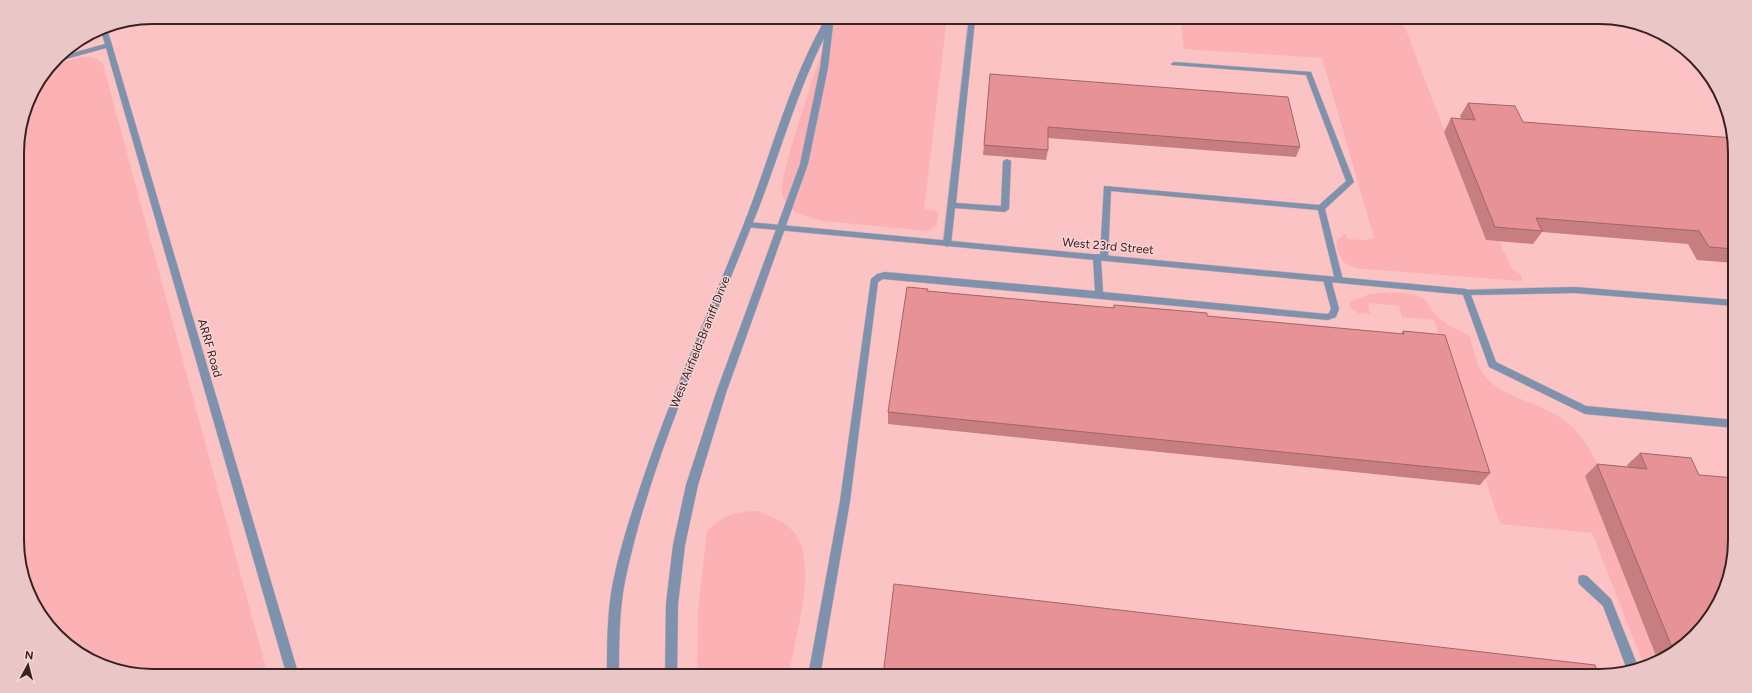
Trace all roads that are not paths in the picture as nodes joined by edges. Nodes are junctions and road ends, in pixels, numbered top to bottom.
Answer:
1 (827, 24) edge
2 (829, 24) edge
3 (971, 24) edge
4 (105, 34) edge
5 (109, 45) junction
6 (68, 57) edge
7 (1174, 64) dead end
8 (1007, 161) edge
9 (952, 205) junction
10 (1321, 208) junction
11 (748, 225) junction
12 (781, 228) junction
13 (948, 244) junction
14 (1101, 258) junction
15 (1327, 279) junction
16 (1338, 280) junction
17 (1466, 292) junction
18 (1099, 295) junction
19 (1728, 303) edge
20 (1728, 423) edge
21 (1583, 580) dead end
22 (1632, 665) edge
23 (291, 669) edge
24 (613, 669) edge
25 (671, 669) edge
26 (815, 669) edge

1 - 11 street, West Airfield-Braniff Drive
2 - 12 street, West Airfield-Braniff Drive
3 - 9 lane
4 - 5 lane, ARRF Road
5 - 6 lane
5 - 23 lane, ARRF Road
7 - 10 lane
8 - 9 lane
9 - 13 lane
10 - 14 lane
10 - 16 lane
11 - 12 street, West 23rd Street
11 - 24 street, West Airfield-Braniff Drive
12 - 13 street, West 23rd Street
12 - 25 street, West Airfield-Braniff Drive
13 - 14 street, West 23rd Street
14 - 15 street, West 23rd Street
14 - 18 lane
15 - 16 street, West 23rd Street
15 - 18 lane
16 - 17 street, West 23rd Street
17 - 19 lane
17 - 20 lane
18 - 26 lane
21 - 22 lane

